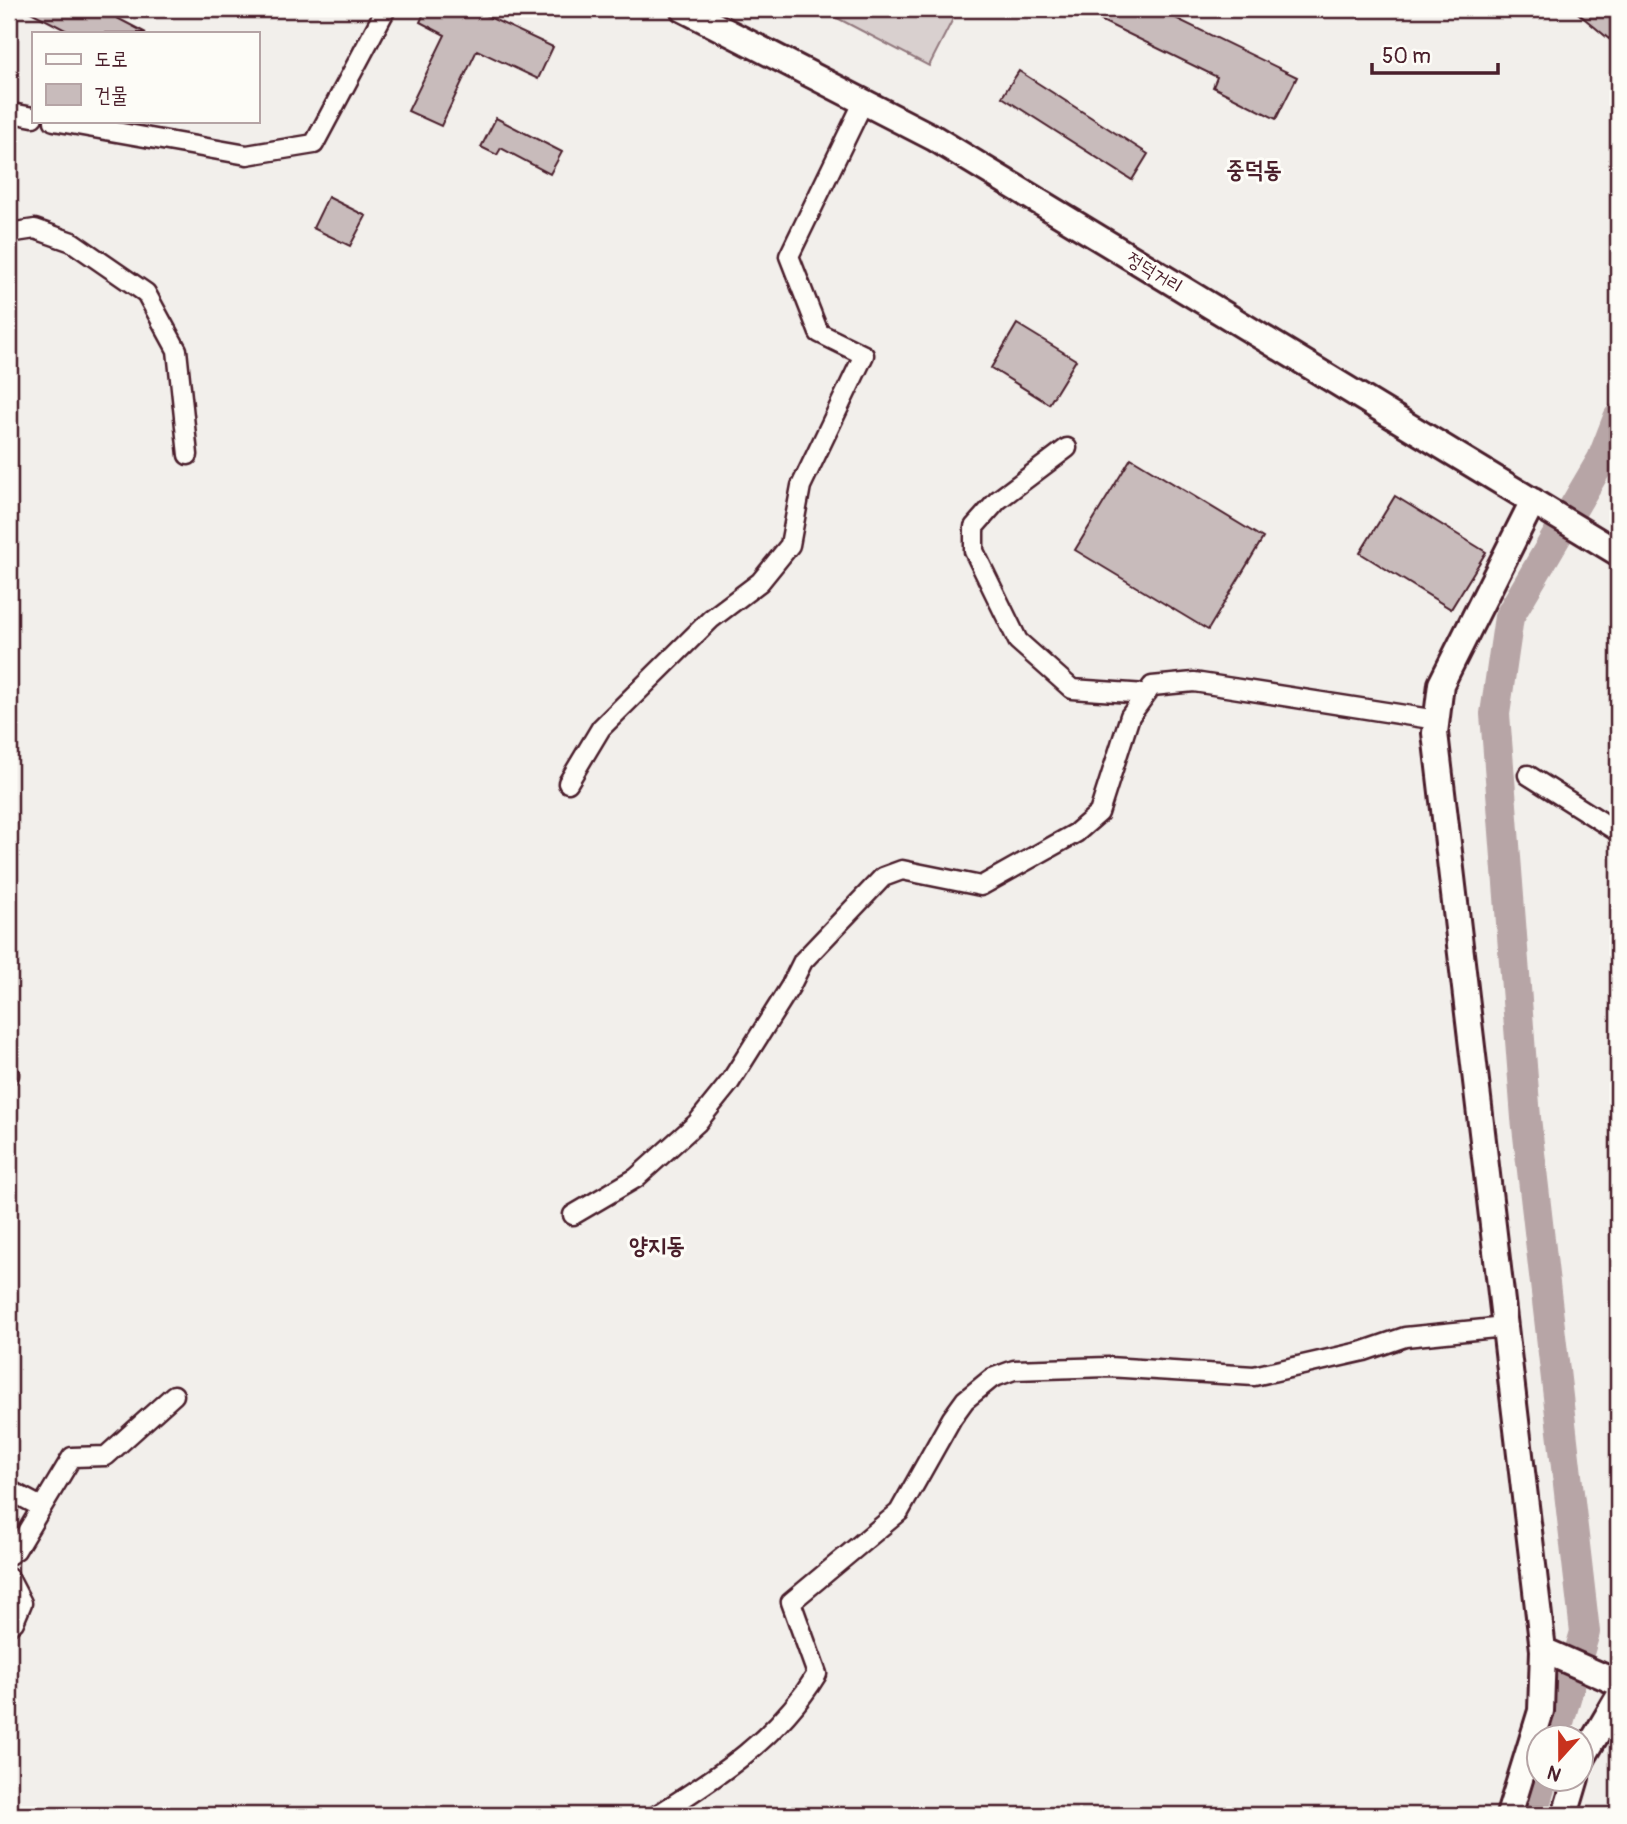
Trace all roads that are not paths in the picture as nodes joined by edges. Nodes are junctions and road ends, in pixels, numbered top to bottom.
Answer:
1 (386, 9) edge
2 (683, 9) edge
3 (863, 103) junction
4 (60, 122) edge
5 (9, 233) edge
6 (1067, 448) dead end
7 (188, 455) dead end
8 (1541, 506) junction
9 (1608, 546) edge
10 (1146, 694) junction
11 (1437, 720) junction
12 (1528, 775) dead end
13 (568, 783) dead end
14 (1618, 832) edge
15 (573, 1215) dead end
16 (1505, 1327) junction
17 (174, 1395) dead end
18 (9, 1490) edge
19 (41, 1507) junction
20 (9, 1555) edge
21 (9, 1578) edge
22 (9, 1626) edge
23 (1543, 1650) junction
24 (1618, 1683) edge
25 (1618, 1698) edge
26 (1596, 1734) edge
27 (1572, 1792) edge
28 (657, 1815) edge
29 (1509, 1815) edge
30 (1565, 1815) edge

1 - 4 street
2 - 3 street, 정덕거리
3 - 8 street, 정덕거리
3 - 13 street
5 - 7 street
6 - 10 street
8 - 9 street, 정덕거리
8 - 11 street
10 - 11 street
10 - 15 street
11 - 16 street
12 - 14 street
16 - 23 street
16 - 28 street
17 - 19 street
18 - 19 street
19 - 20 street
21 - 22 street
23 - 24 street
23 - 29 street
25 - 26 street
27 - 30 street

